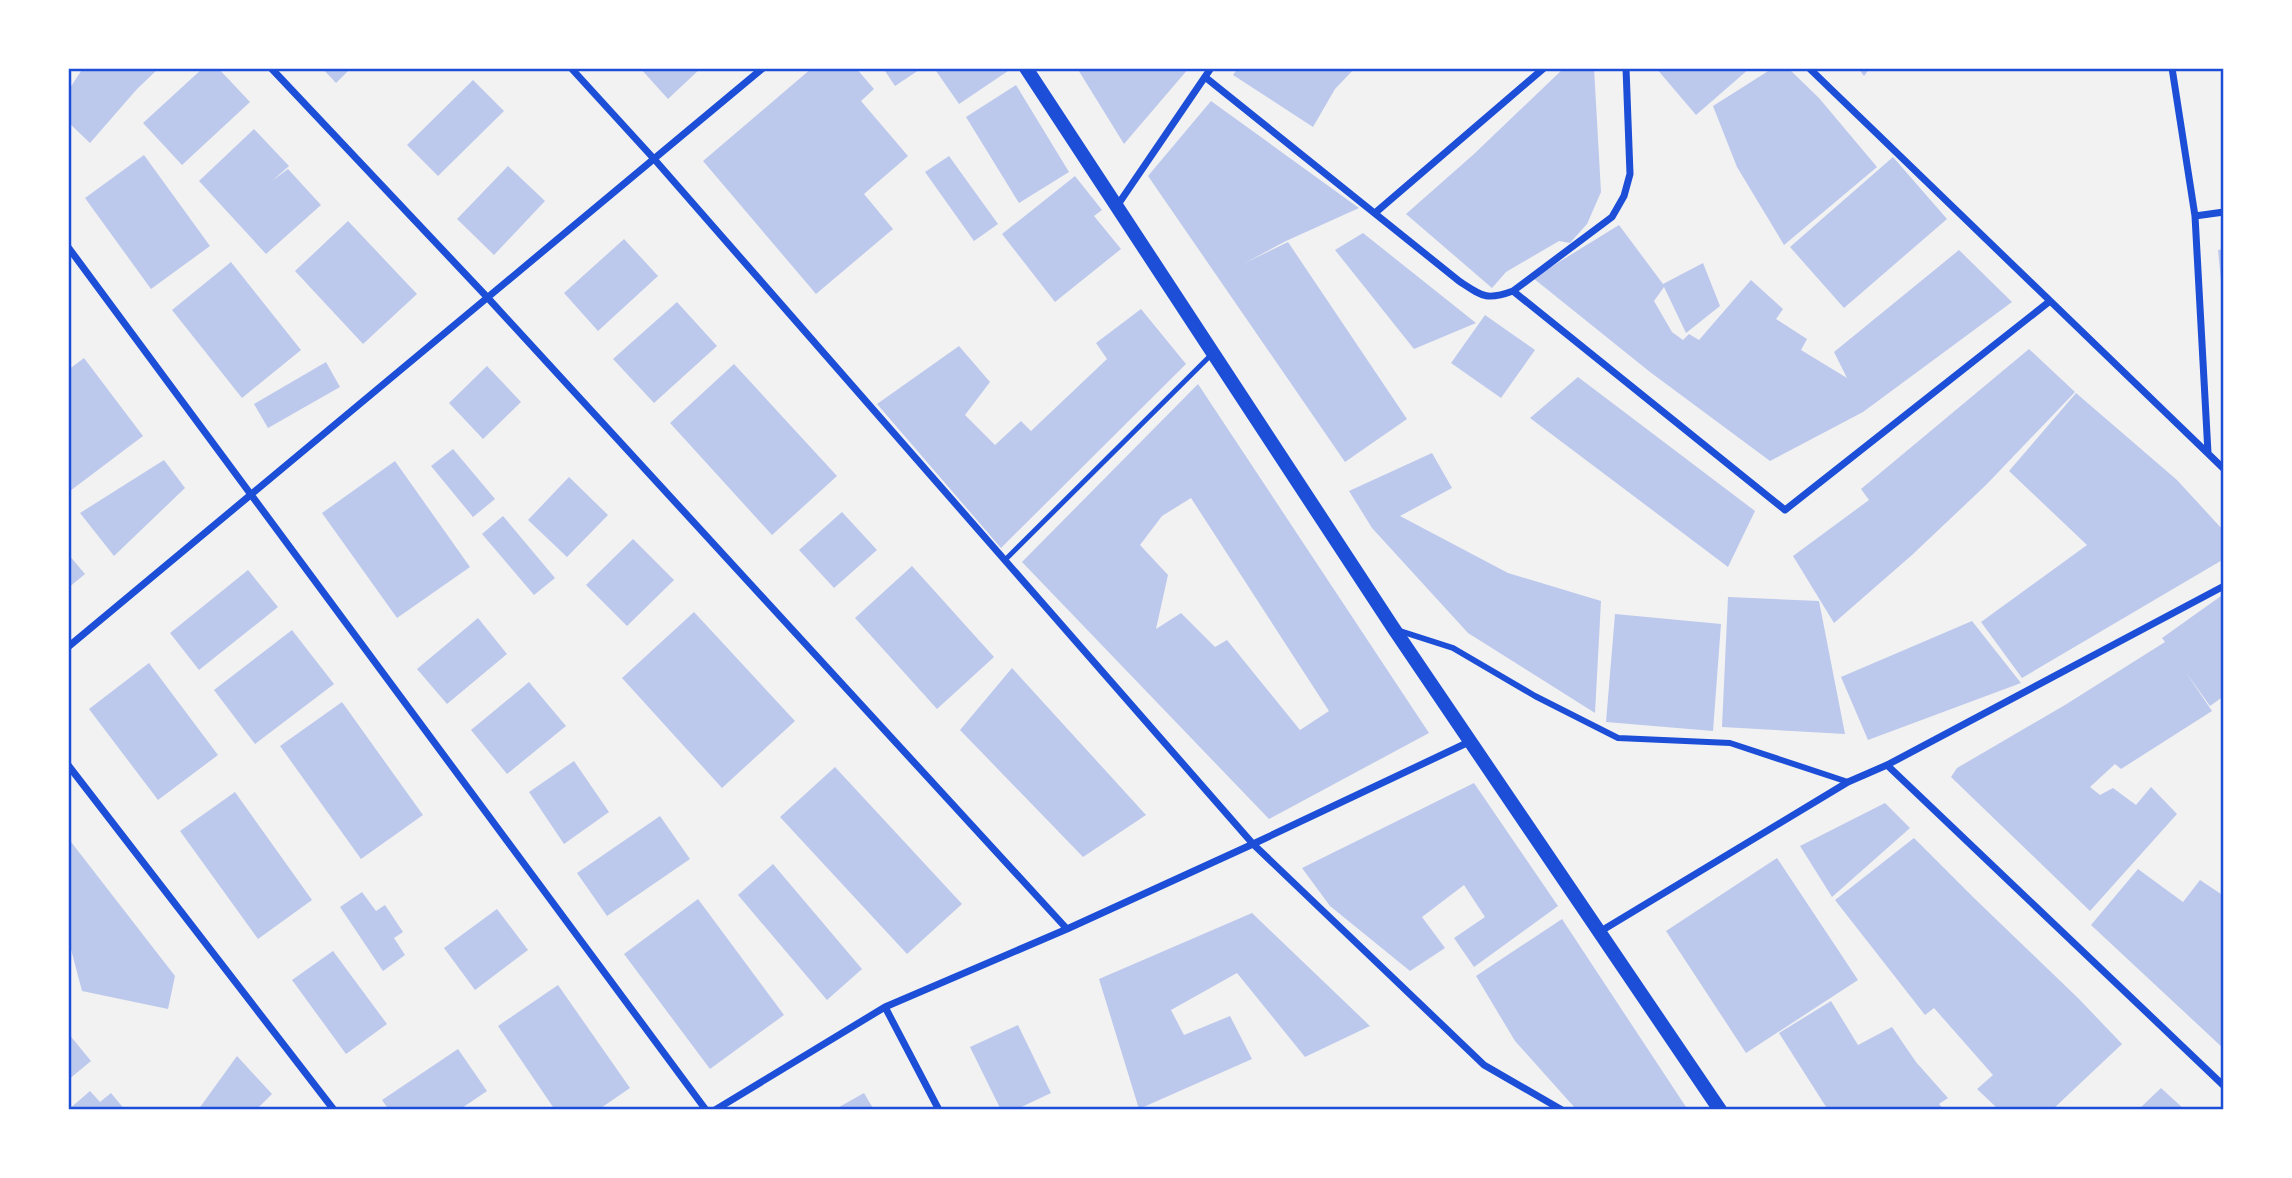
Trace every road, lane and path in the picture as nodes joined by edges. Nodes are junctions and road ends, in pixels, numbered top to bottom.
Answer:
1 (271, 68) edge
2 (571, 68) edge
3 (763, 68) edge
4 (1026, 68) edge
5 (1211, 68) edge
6 (1545, 68) edge
7 (1626, 68) edge
8 (1809, 68) edge
9 (2172, 68) edge
10 (1205, 77) junction
11 (655, 160) junction
12 (1117, 206) junction
13 (2224, 212) edge
14 (1375, 213) junction
15 (2195, 216) junction
16 (68, 247) edge
17 (1513, 291) junction
18 (487, 297) junction
19 (2050, 301) junction
20 (1213, 352) junction
21 (2208, 453) junction
22 (2224, 469) edge
23 (251, 494) junction
24 (1004, 560) junction
25 (2224, 586) edge
26 (1394, 629) junction
27 (68, 647) edge
28 (1471, 741) junction
29 (68, 765) edge
30 (1887, 765) junction
31 (1848, 782) junction
32 (1253, 844) junction
33 (1067, 929) junction
34 (1601, 931) junction
35 (885, 1007) junction
36 (2224, 1086) edge
37 (334, 1110) edge
38 (706, 1110) edge
39 (715, 1110) edge
40 (939, 1110) edge
41 (1562, 1110) edge
42 (1720, 1110) edge

1 - 18 street
2 - 11 street
3 - 11 street
4 - 12 main road
5 - 10 street
6 - 14 street
7 - 17 street
8 - 19 street
9 - 15 street
10 - 12 street
10 - 14 street
11 - 18 street
11 - 24 street
12 - 20 main road
13 - 15 street
14 - 17 street
15 - 21 street
16 - 23 street
17 - 19 street
18 - 23 street
18 - 33 street
19 - 21 street
20 - 24 lane
20 - 26 main road
21 - 22 street
23 - 27 street
23 - 38 street
24 - 32 street
25 - 30 street
26 - 28 main road
26 - 31 street
28 - 32 street
28 - 34 main road
29 - 37 street
30 - 31 street
30 - 36 street
31 - 34 street
32 - 33 street
32 - 41 street
33 - 35 street
34 - 42 main road
35 - 39 street
35 - 40 street

